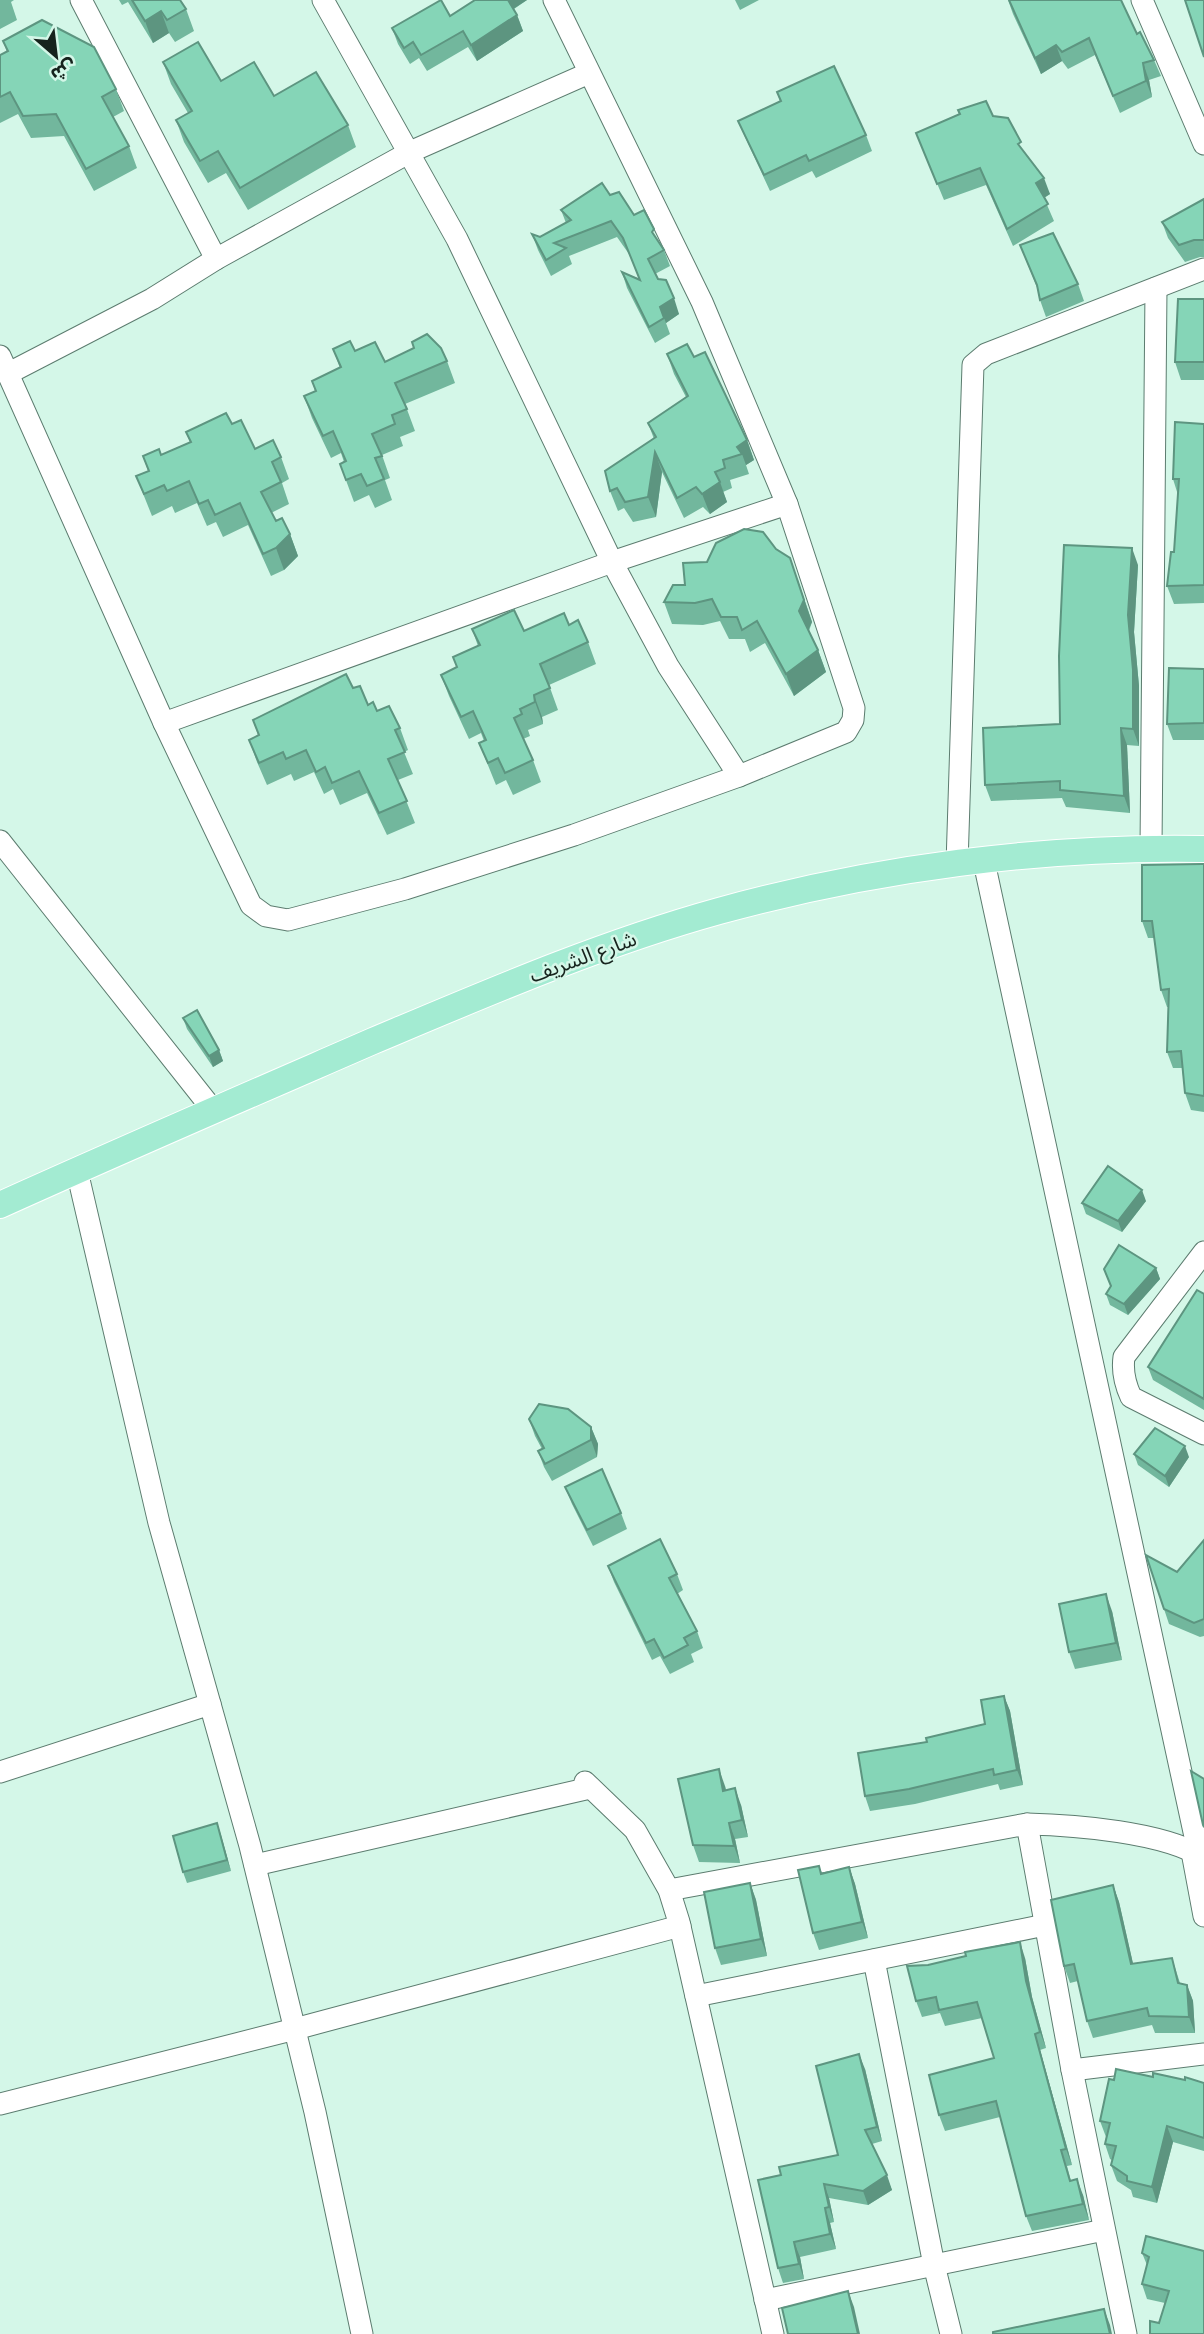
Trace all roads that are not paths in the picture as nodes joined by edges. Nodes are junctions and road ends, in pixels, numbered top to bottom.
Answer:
1 (81, 0) edge
2 (323, 0) edge
3 (554, 0) edge
4 (1142, 0) edge
5 (589, 73) junction
6 (1204, 144) edge
7 (410, 152) junction
8 (216, 259) junction
9 (1204, 269) edge
10 (1156, 288) junction
11 (4, 365) edge
12 (787, 503) junction
13 (612, 562) junction
14 (164, 723) junction
15 (739, 776) junction
16 (0, 842) edge
17 (1151, 848) junction
18 (1204, 849) edge
19 (984, 862) junction
20 (957, 864) junction
21 (213, 1110) junction
22 (77, 1171) junction
23 (0, 1205) edge
24 (1204, 1252) edge
25 (1204, 1434) edge
26 (210, 1704) junction
27 (0, 1772) edge
28 (1027, 1824) junction
29 (1198, 1855) edge
30 (255, 1865) junction
31 (669, 1890) junction
32 (1204, 1916) edge
33 (1045, 1925) junction
34 (680, 1926) junction
35 (874, 1960) junction
36 (696, 1996) junction
37 (295, 2029) junction
38 (1204, 2054) edge
39 (1072, 2070) junction
40 (0, 2104) edge
41 (1104, 2230) junction
42 (934, 2265) junction
43 (765, 2300) junction
44 (362, 2334) edge
45 (773, 2334) edge
46 (951, 2334) edge
47 (1126, 2334) edge

1 - 8 street
2 - 7 street
3 - 5 street
4 - 6 street
5 - 7 street
5 - 12 street
7 - 8 street
7 - 13 street
8 - 11 street
9 - 10 street
10 - 17 street
10 - 20 street
11 - 14 street
12 - 13 street
12 - 15 street
13 - 14 street
13 - 15 street
14 - 15 street
16 - 21 street
17 - 18 main road, شارع الشريف
17 - 19 main road, شارع الشريف
19 - 20 main road, شارع الشريف
19 - 29 street
20 - 21 main road, شارع الشريف
21 - 22 main road, شارع الشريف
22 - 23 main road, شارع الشريف
22 - 26 street
24 - 25 street
26 - 27 street
26 - 30 street
28 - 29 street
28 - 31 street
28 - 33 street
29 - 32 street
30 - 31 street
30 - 37 street
31 - 34 street
33 - 35 street
33 - 39 street
34 - 36 street
34 - 37 street
35 - 36 street
35 - 42 street
36 - 43 street
37 - 40 street
37 - 44 street
38 - 39 street
39 - 41 street
41 - 42 street
41 - 47 street
42 - 43 street
42 - 46 street
43 - 45 street

